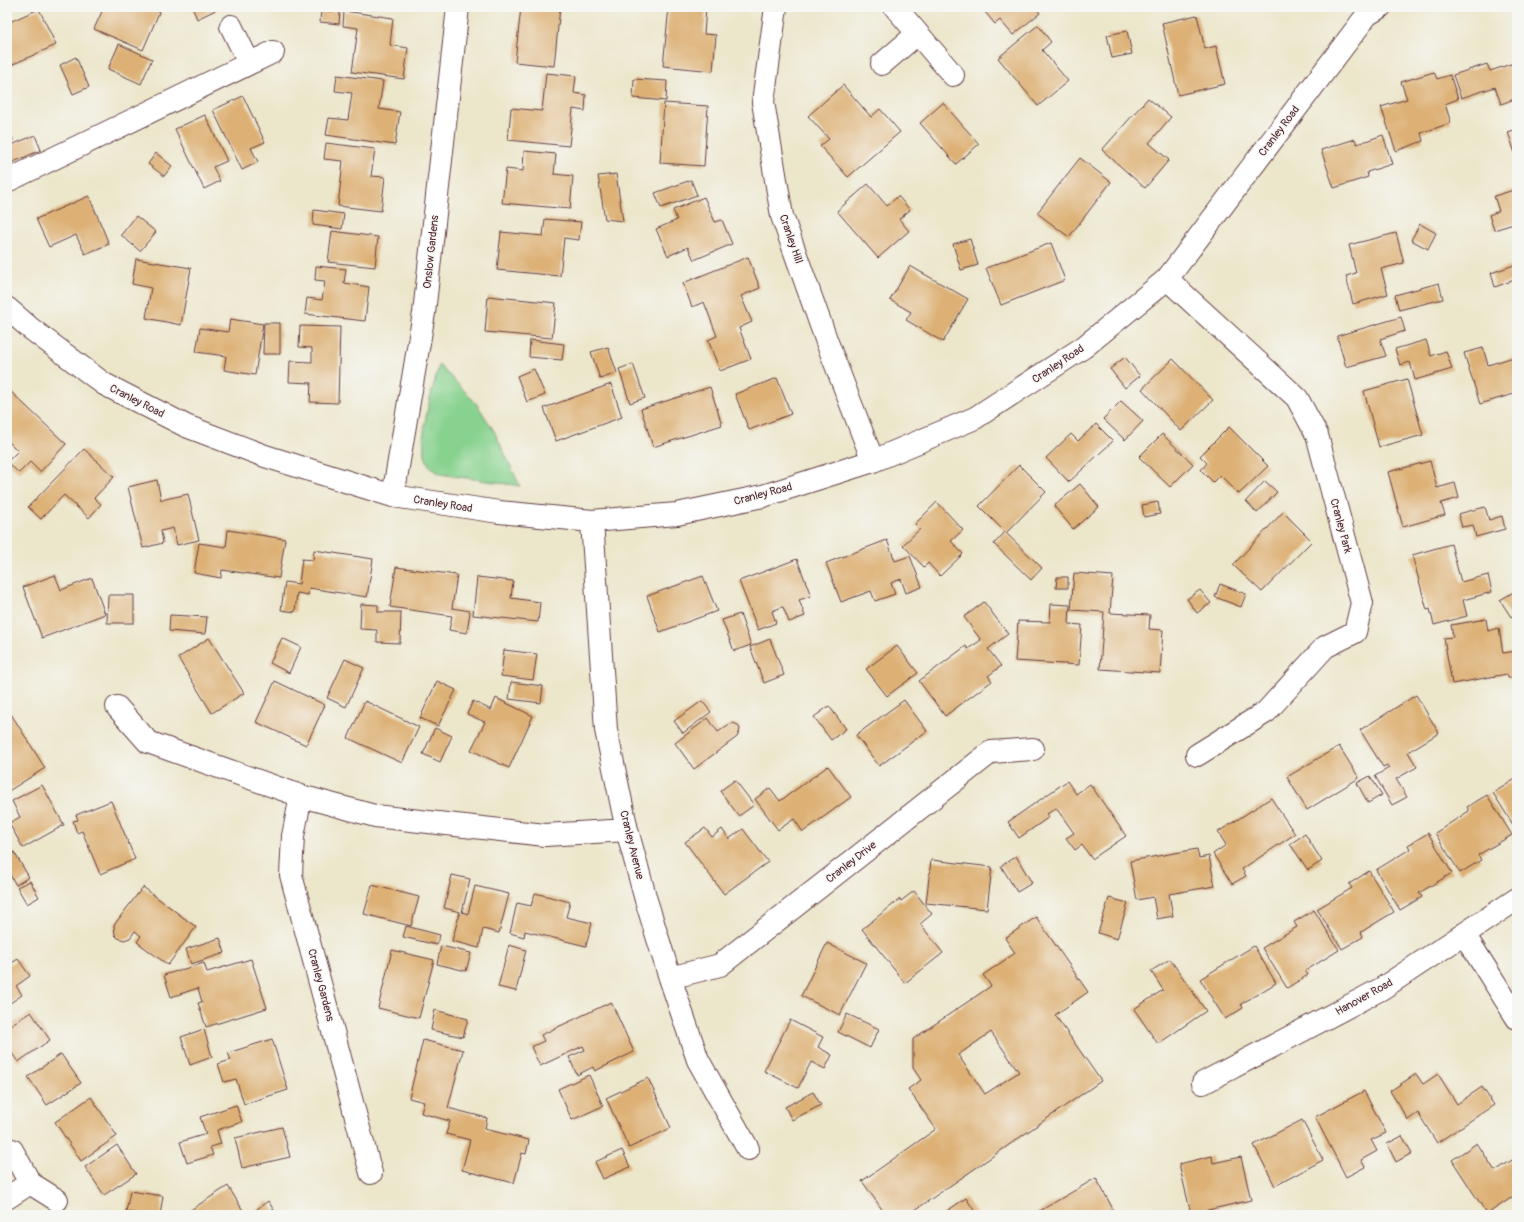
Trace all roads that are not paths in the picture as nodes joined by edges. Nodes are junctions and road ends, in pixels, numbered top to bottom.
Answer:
1 (458, 7) edge
2 (776, 7) edge
3 (895, 7) edge
4 (1369, 10) edge
5 (231, 26) dead end
6 (917, 34) junction
7 (273, 52) dead end
8 (249, 63) junction
9 (882, 64) dead end
10 (953, 75) dead end
11 (7, 181) edge
12 (1167, 279) junction
13 (7, 308) edge
14 (873, 461) junction
15 (393, 496) junction
16 (592, 521) junction
17 (118, 707) dead end
18 (1032, 749) dead end
19 (1197, 755) dead end
20 (301, 796) junction
21 (627, 830) junction
22 (1517, 899) edge
23 (1464, 934) junction
24 (670, 978) junction
25 (1517, 1018) edge
26 (1203, 1083) dead end
27 (748, 1149) dead end
28 (12, 1150) dead end
29 (372, 1173) dead end
30 (30, 1183) junction
31 (7, 1198) edge
32 (57, 1200) dead end

1 - 15 street, Onslow Gardens
2 - 14 street, Cranley Hill
3 - 6 street
4 - 12 street, Cranley Road
5 - 8 street
6 - 9 street
6 - 10 street
7 - 8 street
8 - 11 street
12 - 14 street, Cranley Road
12 - 19 street, Cranley Park
13 - 15 street, Cranley Road
14 - 16 street, Cranley Road
15 - 16 street, Cranley Road
16 - 21 street, Cranley Avenue
17 - 20 street
18 - 24 street, Cranley Drive
20 - 21 street
20 - 29 street, Cranley Gardens
21 - 24 street, Cranley Avenue
22 - 23 street, Hanover Road
23 - 25 street
23 - 26 street, Hanover Road
24 - 27 street, Cranley Avenue
28 - 30 street
30 - 31 street
30 - 32 street

